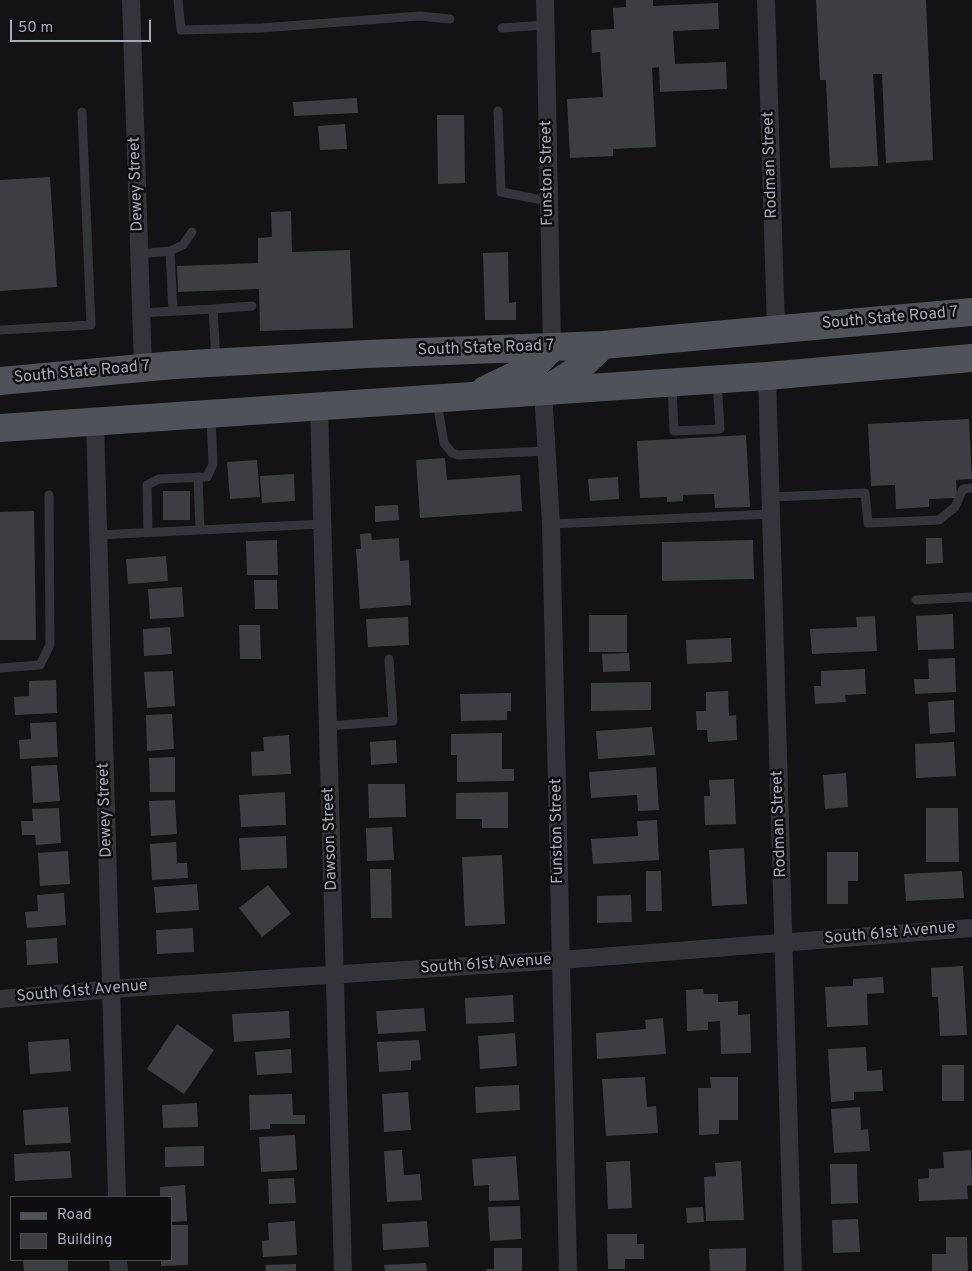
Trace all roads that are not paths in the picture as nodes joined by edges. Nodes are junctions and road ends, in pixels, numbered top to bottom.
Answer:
1 (131, 0) edge
2 (178, 0) edge
3 (545, 0) edge
4 (766, 0) edge
5 (450, 19) dead end
6 (546, 26) junction
7 (502, 28) dead end
8 (498, 111) dead end
9 (82, 112) dead end
10 (548, 201) junction
11 (192, 232) dead end
12 (170, 251) junction
13 (139, 254) junction
14 (252, 306) dead end
15 (213, 309) junction
16 (173, 311) junction
17 (972, 312) edge
18 (140, 313) junction
19 (0, 330) edge
20 (776, 330) junction
21 (603, 345) junction
22 (552, 347) junction
23 (972, 358) edge
24 (216, 364) junction
25 (142, 368) junction
26 (767, 376) junction
27 (717, 380) junction
28 (0, 381) edge
29 (672, 382) junction
30 (543, 392) junction
31 (473, 396) junction
32 (437, 399) junction
33 (319, 407) junction
34 (211, 414) junction
35 (95, 422) junction
36 (0, 428) edge
37 (547, 451) junction
38 (198, 478) junction
39 (972, 488) edge
40 (49, 495) dead end
41 (772, 505) junction
42 (322, 524) junction
43 (551, 524) junction
44 (200, 530) junction
45 (148, 533) junction
46 (98, 535) junction
47 (972, 596) edge
48 (916, 600) dead end
49 (389, 659) dead end
50 (0, 668) edge
51 (328, 726) junction
52 (972, 928) edge
53 (783, 943) junction
54 (561, 960) junction
55 (334, 975) junction
56 (112, 989) junction
57 (0, 999) edge
58 (117, 1196) edge
59 (343, 1271) edge
60 (568, 1271) edge
61 (793, 1271) edge

1 - 13 street, Dewey Street
2 - 5 lane
3 - 6 street, Funston Street
4 - 20 street, Rodman Street
6 - 7 lane
6 - 10 street, Funston Street
8 - 10 lane
9 - 19 lane
10 - 22 street, Funston Street
11 - 12 lane
12 - 13 lane
12 - 16 lane
13 - 18 street, Dewey Street
14 - 15 lane
15 - 16 lane
15 - 24 lane
16 - 18 lane
17 - 20 main road, South State Road 7
18 - 25 street, Dewey Street
20 - 21 main road, South State Road 7
21 - 22 main road, South State Road 7
21 - 30 main road
22 - 24 main road, South State Road 7
22 - 31 main road
23 - 26 main road
24 - 25 main road, South State Road 7
25 - 28 main road, South State Road 7
26 - 27 main road
26 - 41 street, Rodman Street
27 - 29 main road
27 - 29 lane
29 - 30 main road
30 - 31 main road
30 - 37 street, Funston Street
31 - 32 main road
32 - 33 main road
32 - 37 lane
33 - 34 main road
33 - 42 street, Dawson Street
34 - 35 main road
34 - 38 lane
35 - 36 main road
35 - 46 street, Dewey Street
37 - 43 street, Funston Street
38 - 44 lane
38 - 45 lane
39 - 41 lane
40 - 50 lane
41 - 43 lane
41 - 53 street, Rodman Street
42 - 44 lane
42 - 51 street, Dawson Street
43 - 54 street, Funston Street
44 - 45 lane
45 - 46 lane
46 - 56 street, Dewey Street
47 - 48 lane
49 - 51 lane
51 - 55 street, Dawson Street
52 - 53 street, South 61st Avenue
53 - 54 street, South 61st Avenue
53 - 61 street, Rodman Street
54 - 55 street, South 61st Avenue
54 - 60 street, Funston Street
55 - 56 street, South 61st Avenue
55 - 59 street, Dawson Street
56 - 57 street, South 61st Avenue
56 - 58 street, Dewey Street

